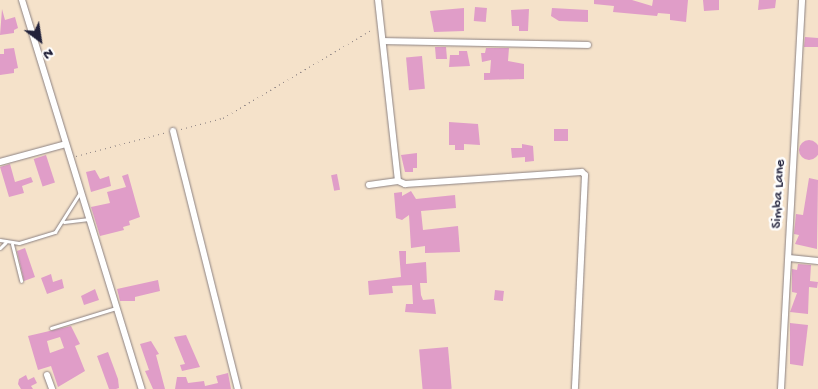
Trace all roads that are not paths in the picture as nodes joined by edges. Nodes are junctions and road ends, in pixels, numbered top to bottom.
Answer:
1 (22, 0) edge
2 (378, 0) edge
3 (802, 0) edge
4 (383, 41) junction
5 (588, 45) dead end
6 (173, 131) road end
7 (66, 144) junction
8 (0, 162) edge
9 (398, 181) junction
10 (369, 185) dead end
11 (81, 191) junction
12 (90, 219) junction
13 (64, 222) junction
14 (0, 240) edge
15 (7, 242) junction
16 (12, 244) junction
17 (0, 248) edge
18 (788, 258) junction
19 (818, 261) edge
20 (21, 281) dead end
21 (117, 307) junction
22 (51, 328) dead end
23 (47, 375) dead end
24 (52, 389) edge
25 (142, 389) edge
26 (238, 389) edge
27 (575, 389) edge
28 (781, 389) edge

1 - 7 street
2 - 4 street
3 - 18 street, Simba Lane
4 - 5 street
4 - 9 street
6 - 26 street
7 - 8 street
7 - 11 street
9 - 10 street
9 - 27 street
11 - 12 street
11 - 13 lane
12 - 13 lane
12 - 21 street
13 - 16 lane
14 - 15 lane
15 - 16 lane
15 - 17 lane
16 - 20 lane
18 - 19 street
18 - 28 street, Simba Lane
21 - 22 lane
21 - 25 street
23 - 24 street

